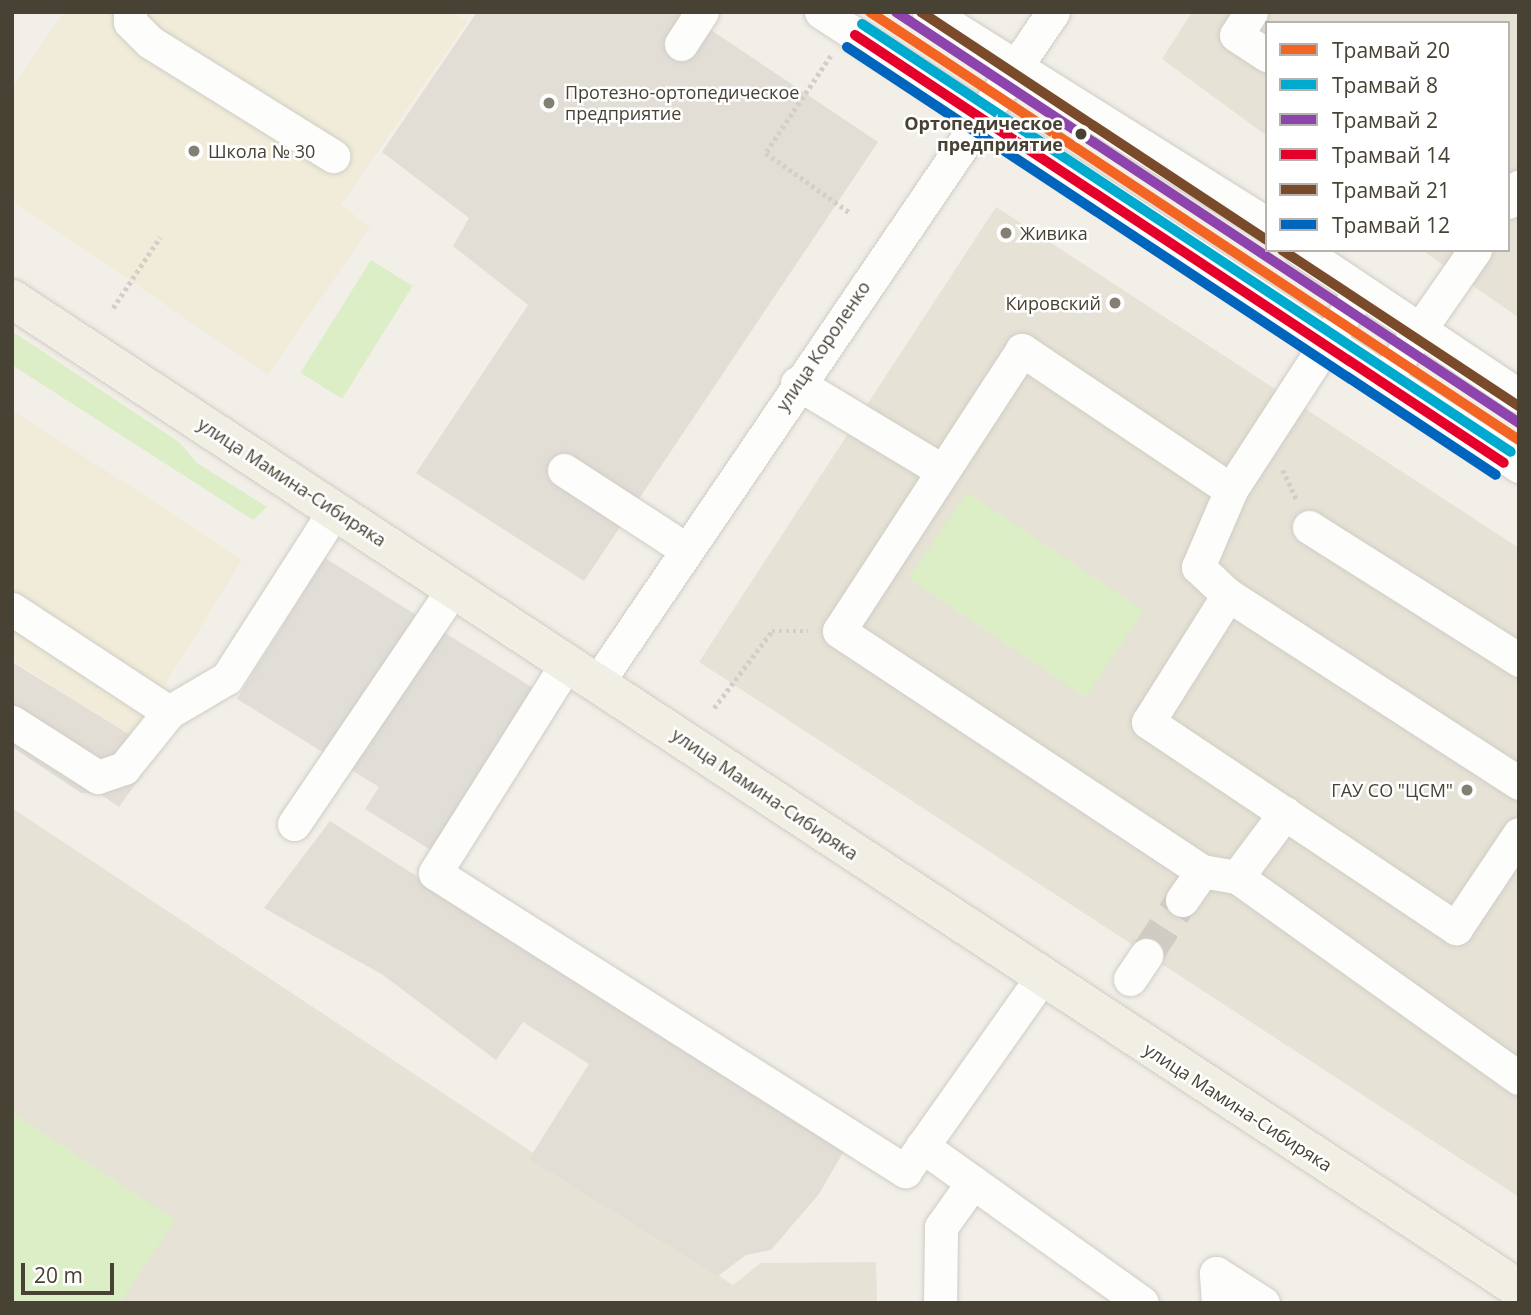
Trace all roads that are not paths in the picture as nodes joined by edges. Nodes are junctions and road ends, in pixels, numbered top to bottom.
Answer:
1 (130, 12) edge
2 (702, 12) edge
3 (821, 12) edge
4 (929, 12) edge
5 (1053, 12) edge
6 (1251, 12) edge
7 (681, 44) dead end
8 (1265, 54) edge
9 (1018, 64) junction
10 (983, 116) junction
11 (332, 156) dead end
12 (1265, 223) edge
13 (1304, 252) edge
14 (1474, 252) edge
15 (1360, 291) junction
16 (12, 299) edge
17 (1420, 330) junction
18 (1328, 340) junction
19 (1386, 379) junction
20 (797, 383) junction
21 (1519, 396) edge
22 (1519, 466) edge
23 (564, 470) dead end
24 (943, 471) junction
25 (1231, 490) junction
26 (334, 510) junction
27 (1309, 527) road end
28 (685, 550) junction
29 (454, 588) junction
30 (1228, 595) junction
31 (12, 609) edge
32 (1519, 660) edge
33 (582, 673) junction
34 (169, 712) junction
35 (12, 722) edge
36 (1519, 783) edge
37 (1285, 813) junction
38 (294, 824) dead end
39 (1519, 834) edge
40 (1202, 871) junction
41 (1237, 877) junction
42 (1182, 901) tunnel mouth
43 (1041, 978) junction
44 (1519, 1078) edge
45 (922, 1146) junction
46 (973, 1182) junction
47 (1519, 1289) edge
48 (940, 1303) edge
49 (1142, 1303) edge
50 (1218, 1303) edge
51 (1263, 1303) edge

1 - 11 street
2 - 7 street
3 - 10 street
4 - 9 street
5 - 9 street, улица Короленко
6 - 8 street
9 - 10 street, улица Короленко
9 - 12 street
10 - 18 street
10 - 20 street, улица Короленко
13 - 15 street
14 - 17 street
15 - 17 street
15 - 18 street
16 - 26 main road, улица Мамина-Сибиряка
17 - 19 street
17 - 21 street
18 - 19 street
18 - 25 street
19 - 22 street
20 - 24 street
20 - 28 street, улица Короленко
23 - 28 street
24 - 25 street
24 - 40 street
25 - 30 street
26 - 29 main road, улица Мамина-Сибиряка
26 - 34 street
27 - 32 street
28 - 33 street, улица Короленко
29 - 33 main road, улица Мамина-Сибиряка
29 - 38 street
30 - 36 street
30 - 37 street
31 - 34 street
33 - 43 main road, улица Мамина-Сибиряка
33 - 45 street, улица Короленко
34 - 35 street
37 - 39 street
37 - 41 street
40 - 41 street
40 - 42 street
41 - 44 street
43 - 45 street
43 - 47 main road, улица Мамина-Сибиряка
45 - 46 street
46 - 48 street
46 - 49 street
50 - 51 street

